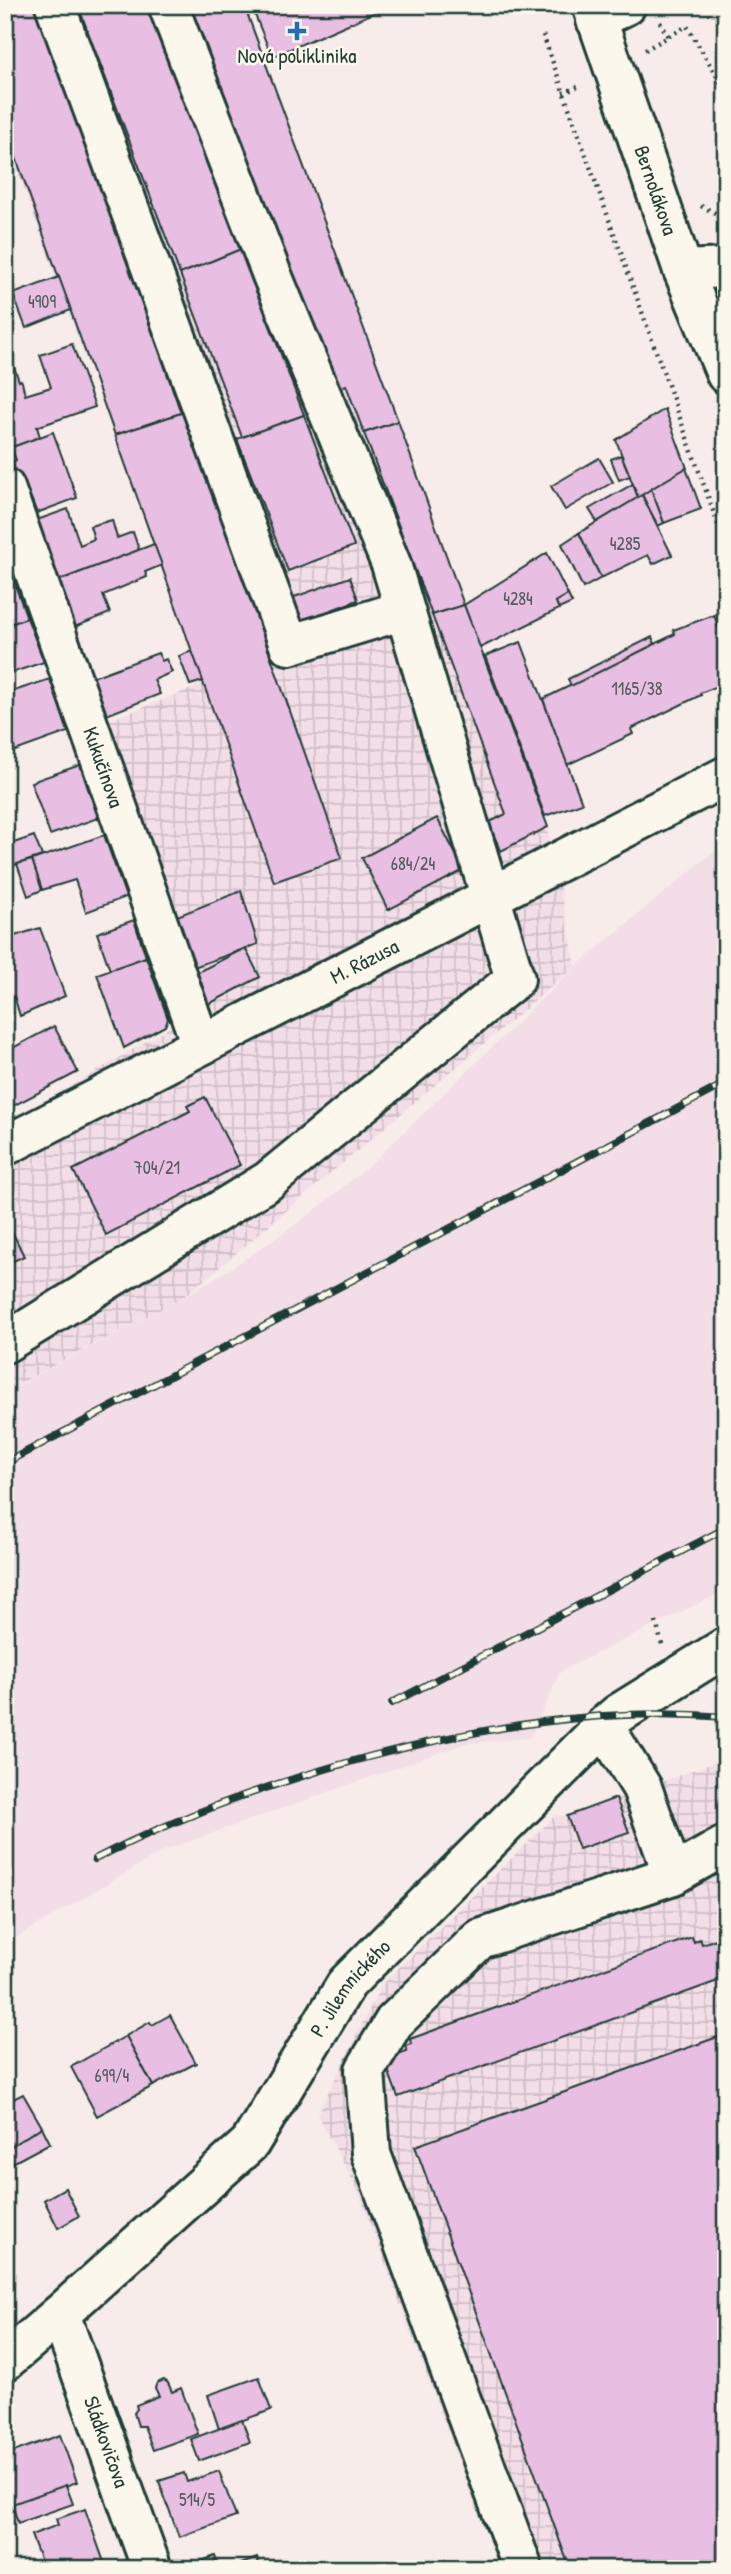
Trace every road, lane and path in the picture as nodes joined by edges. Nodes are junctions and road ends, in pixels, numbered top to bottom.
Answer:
1 (55, 5) edge
2 (168, 5) edge
3 (617, 11) edge
4 (543, 35) dead end
5 (668, 37) junction
6 (638, 54) dead end
7 (580, 86) dead end
8 (726, 92) edge
9 (564, 93) junction
10 (726, 268) edge
11 (683, 270) junction
12 (726, 374) edge
13 (5, 488) edge
14 (726, 547) edge
15 (404, 610) junction
16 (726, 776) edge
17 (491, 897) junction
18 (201, 1045) junction
19 (5, 1146) edge
20 (5, 1343) edge
21 (726, 1647) edge
22 (604, 1726) junction
23 (726, 1845) edge
24 (673, 1875) junction
25 (60, 2315) junction
26 (5, 2361) edge
27 (152, 2569) edge
28 (523, 2569) edge

1 - 15 street
2 - 15 street
3 - 5 path
3 - 11 street, Bernolákova
4 - 9 path
5 - 6 path
5 - 8 path
7 - 9 path
9 - 14 path
10 - 11 street
11 - 12 street, Bernolákova
13 - 18 street, Kukučínova
15 - 17 street
16 - 17 street, M. Rázusa
17 - 18 street, M. Rázusa
17 - 20 street
18 - 19 street, M. Rázusa
21 - 22 street, P. Jilemnického
22 - 24 street
22 - 25 street, P. Jilemnického
23 - 24 street
24 - 28 street
25 - 26 street, P. Jilemnického
25 - 27 street, Sládkovičova

